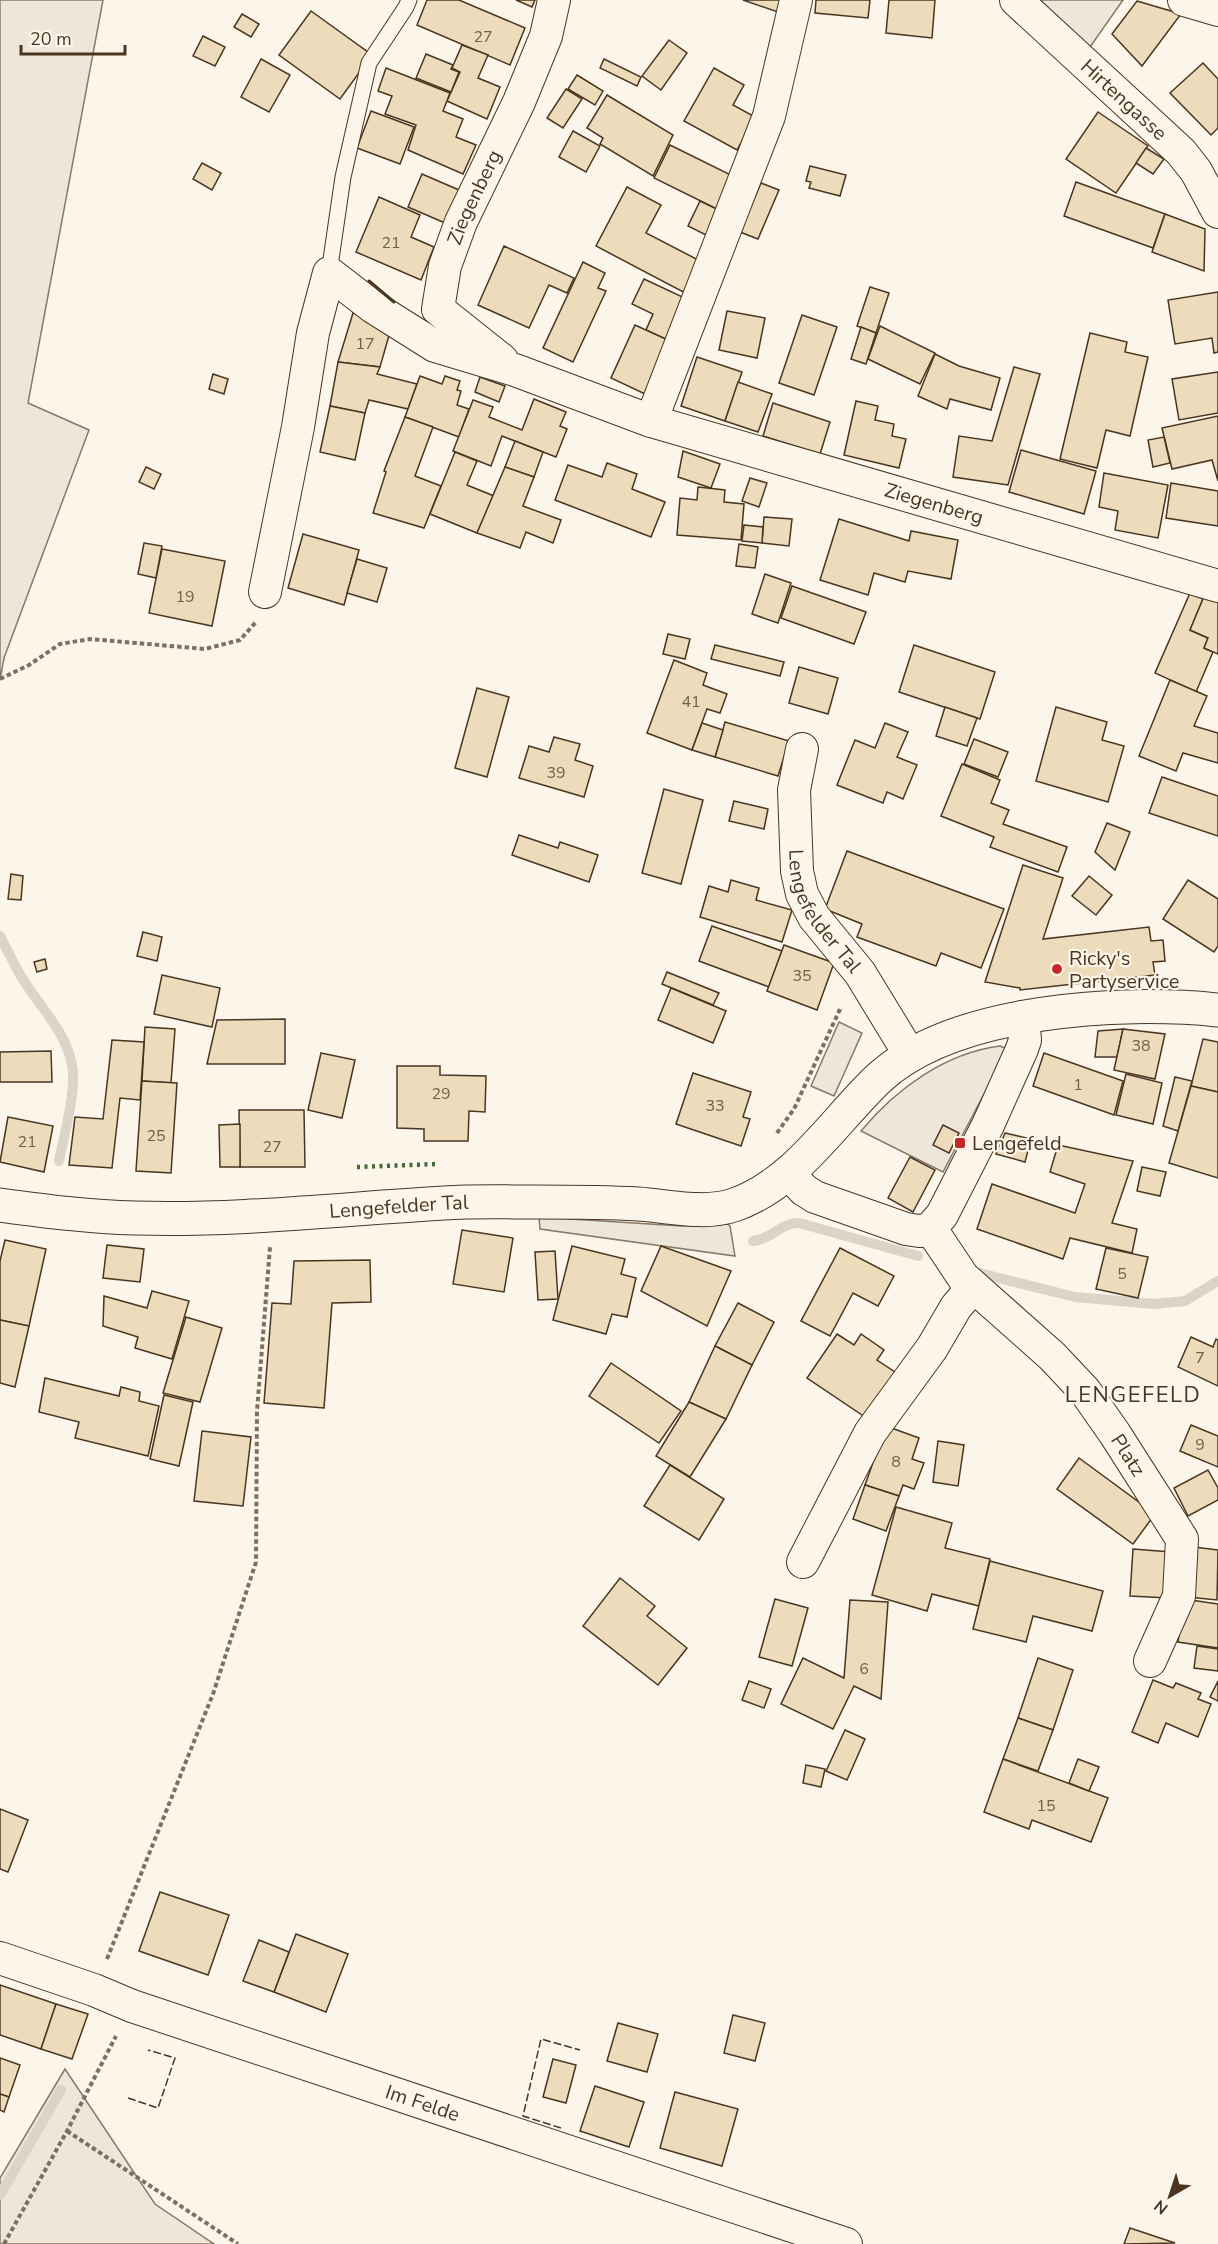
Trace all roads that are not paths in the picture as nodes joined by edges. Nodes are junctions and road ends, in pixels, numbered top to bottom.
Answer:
1 (409, 0) edge
2 (554, 0) edge
3 (796, 0) edge
4 (1016, 0) edge
5 (1184, 0) edge
6 (1218, 10) edge
7 (1218, 212) edge
8 (329, 273) junction
9 (515, 370) junction
10 (651, 421) junction
11 (1218, 586) edge
12 (265, 592) road end
13 (802, 749) dead end
14 (1218, 1010) edge
15 (1023, 1017) junction
16 (910, 1055) junction
17 (788, 1173) junction
18 (0, 1205) edge
19 (931, 1229) junction
20 (973, 1287) junction
21 (802, 1562) dead end
22 (1150, 1661) dead end
23 (0, 1958) edge
24 (846, 2244) edge

1 - 8 lane
2 - 9 street, Ziegenberg
3 - 10 street
4 - 7 street, Hirtengasse
5 - 6 street
8 - 9 street, Ziegenberg
8 - 12 street
9 - 10 street, Ziegenberg
10 - 11 street, Ziegenberg
13 - 16 street, Lengefelder Tal
14 - 15 street, Lengefelder Tal
15 - 16 street, Lengefelder Tal
15 - 19 street
16 - 17 street, Lengefelder Tal
17 - 18 street, Lengefelder Tal
17 - 19 street
19 - 20 street, Platz
20 - 21 street
20 - 22 street, Platz
23 - 24 street, Im Felde

